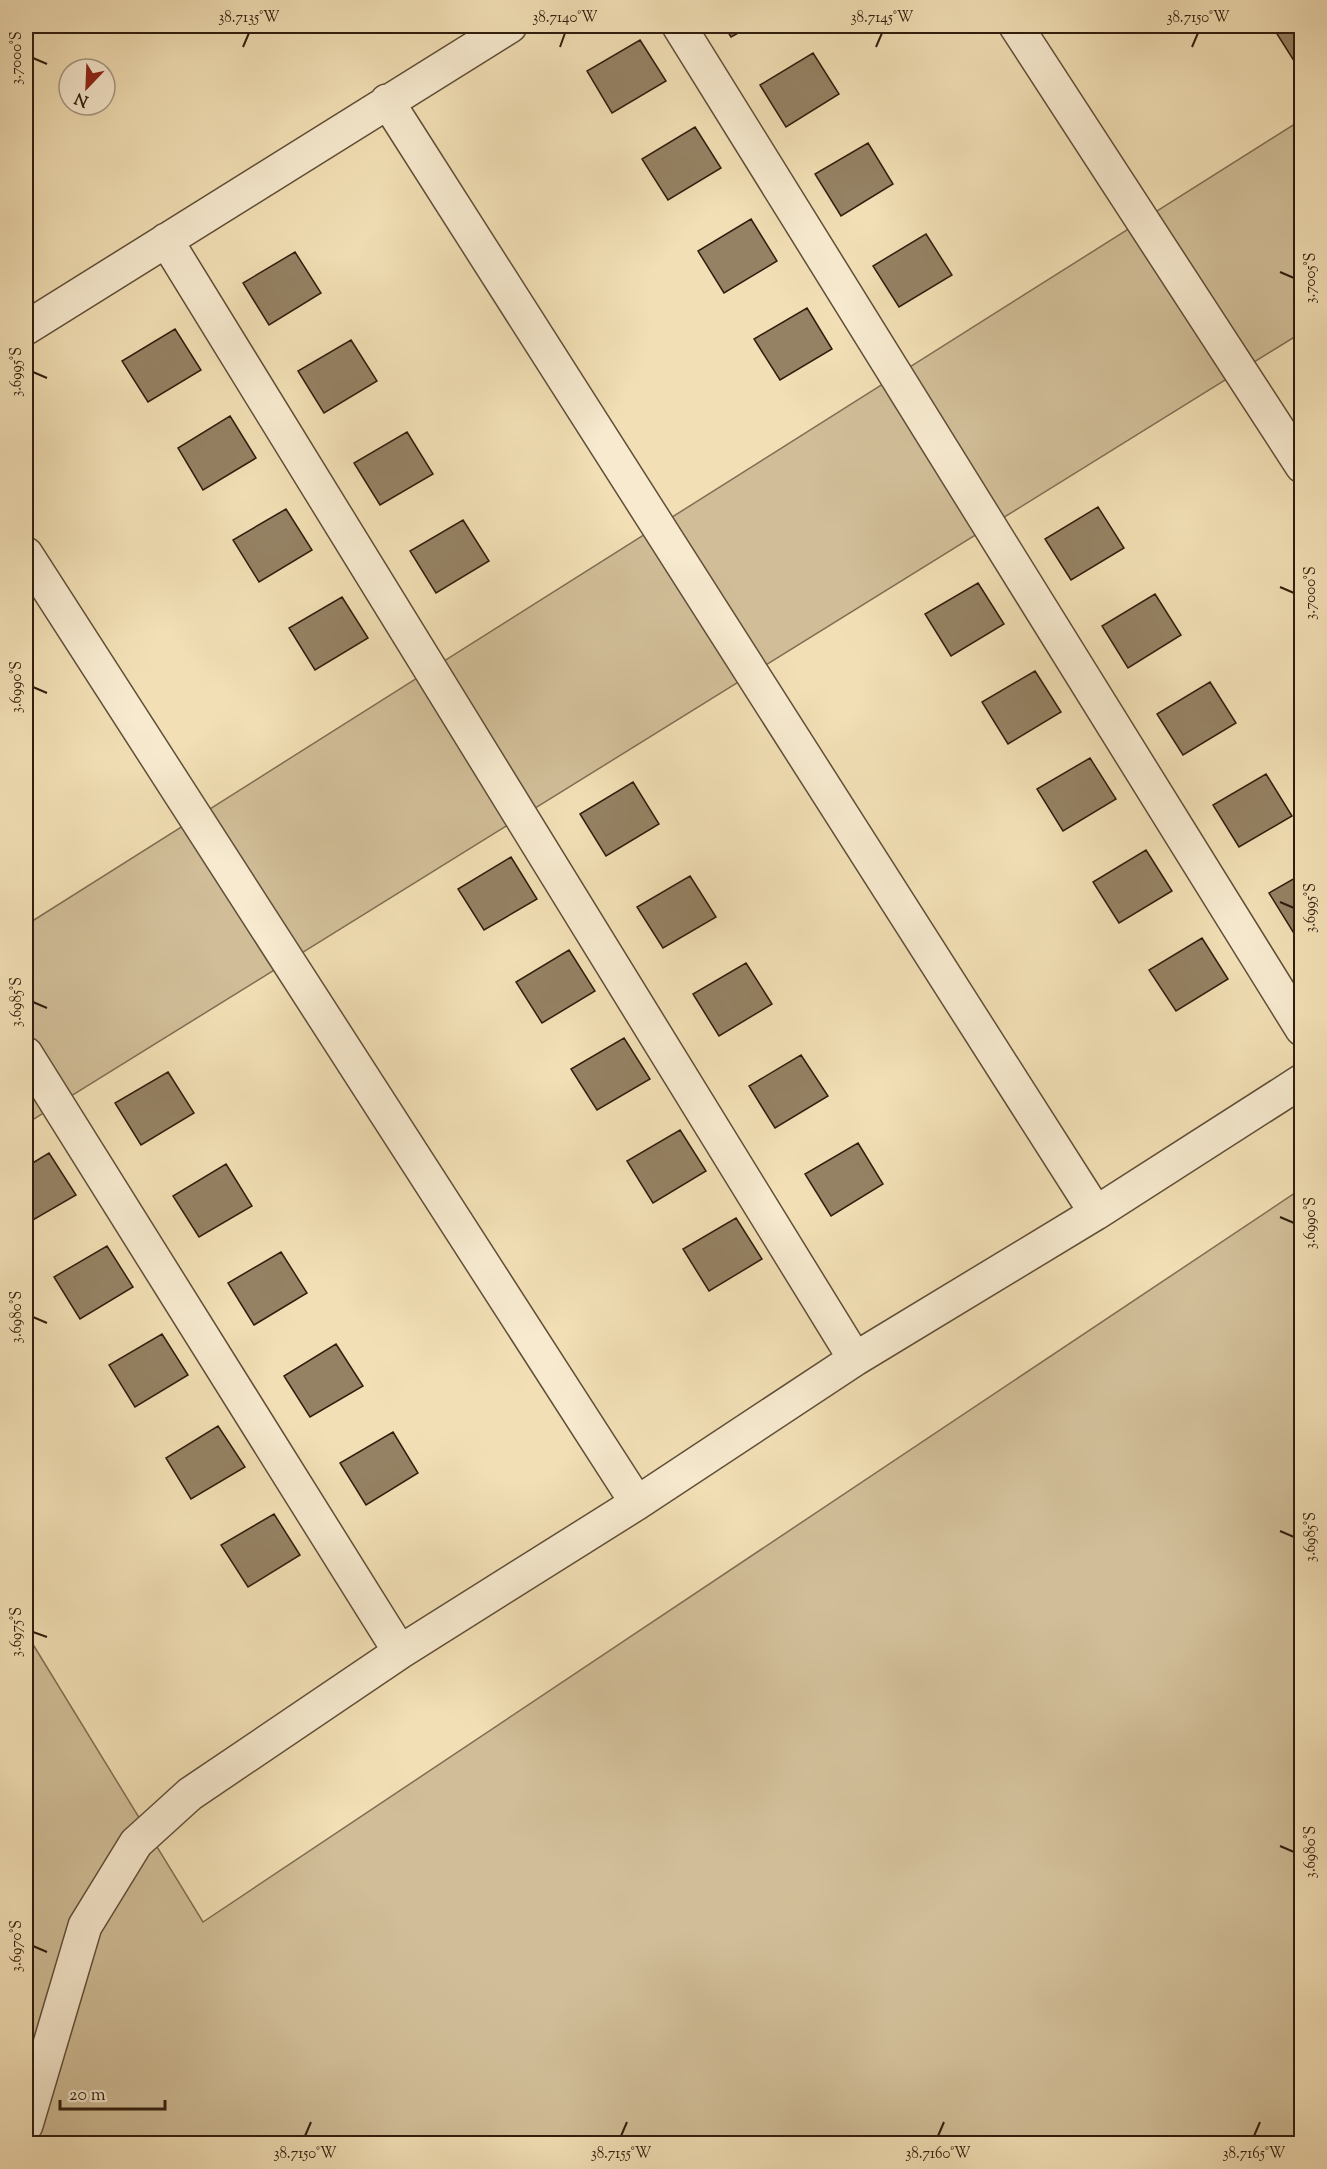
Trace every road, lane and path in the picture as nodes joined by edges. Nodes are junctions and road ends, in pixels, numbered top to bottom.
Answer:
1 (510, 26) edge
2 (679, 26) edge
3 (1016, 26) edge
4 (387, 101) junction
5 (166, 240) junction
6 (26, 328) edge
7 (1302, 466) edge
8 (26, 554) edge
9 (1302, 1029) edge
10 (26, 1054) edge
11 (1302, 1081) edge
12 (1096, 1213) junction
13 (855, 1359) junction
14 (636, 1503) junction
15 (400, 1652) junction
16 (26, 2125) edge

1 - 4 street
2 - 9 street
3 - 7 street
4 - 5 street
4 - 12 street
5 - 6 street
5 - 13 street
8 - 14 street
10 - 15 street
11 - 12 street
12 - 13 street
13 - 14 street
14 - 15 street
15 - 16 street

